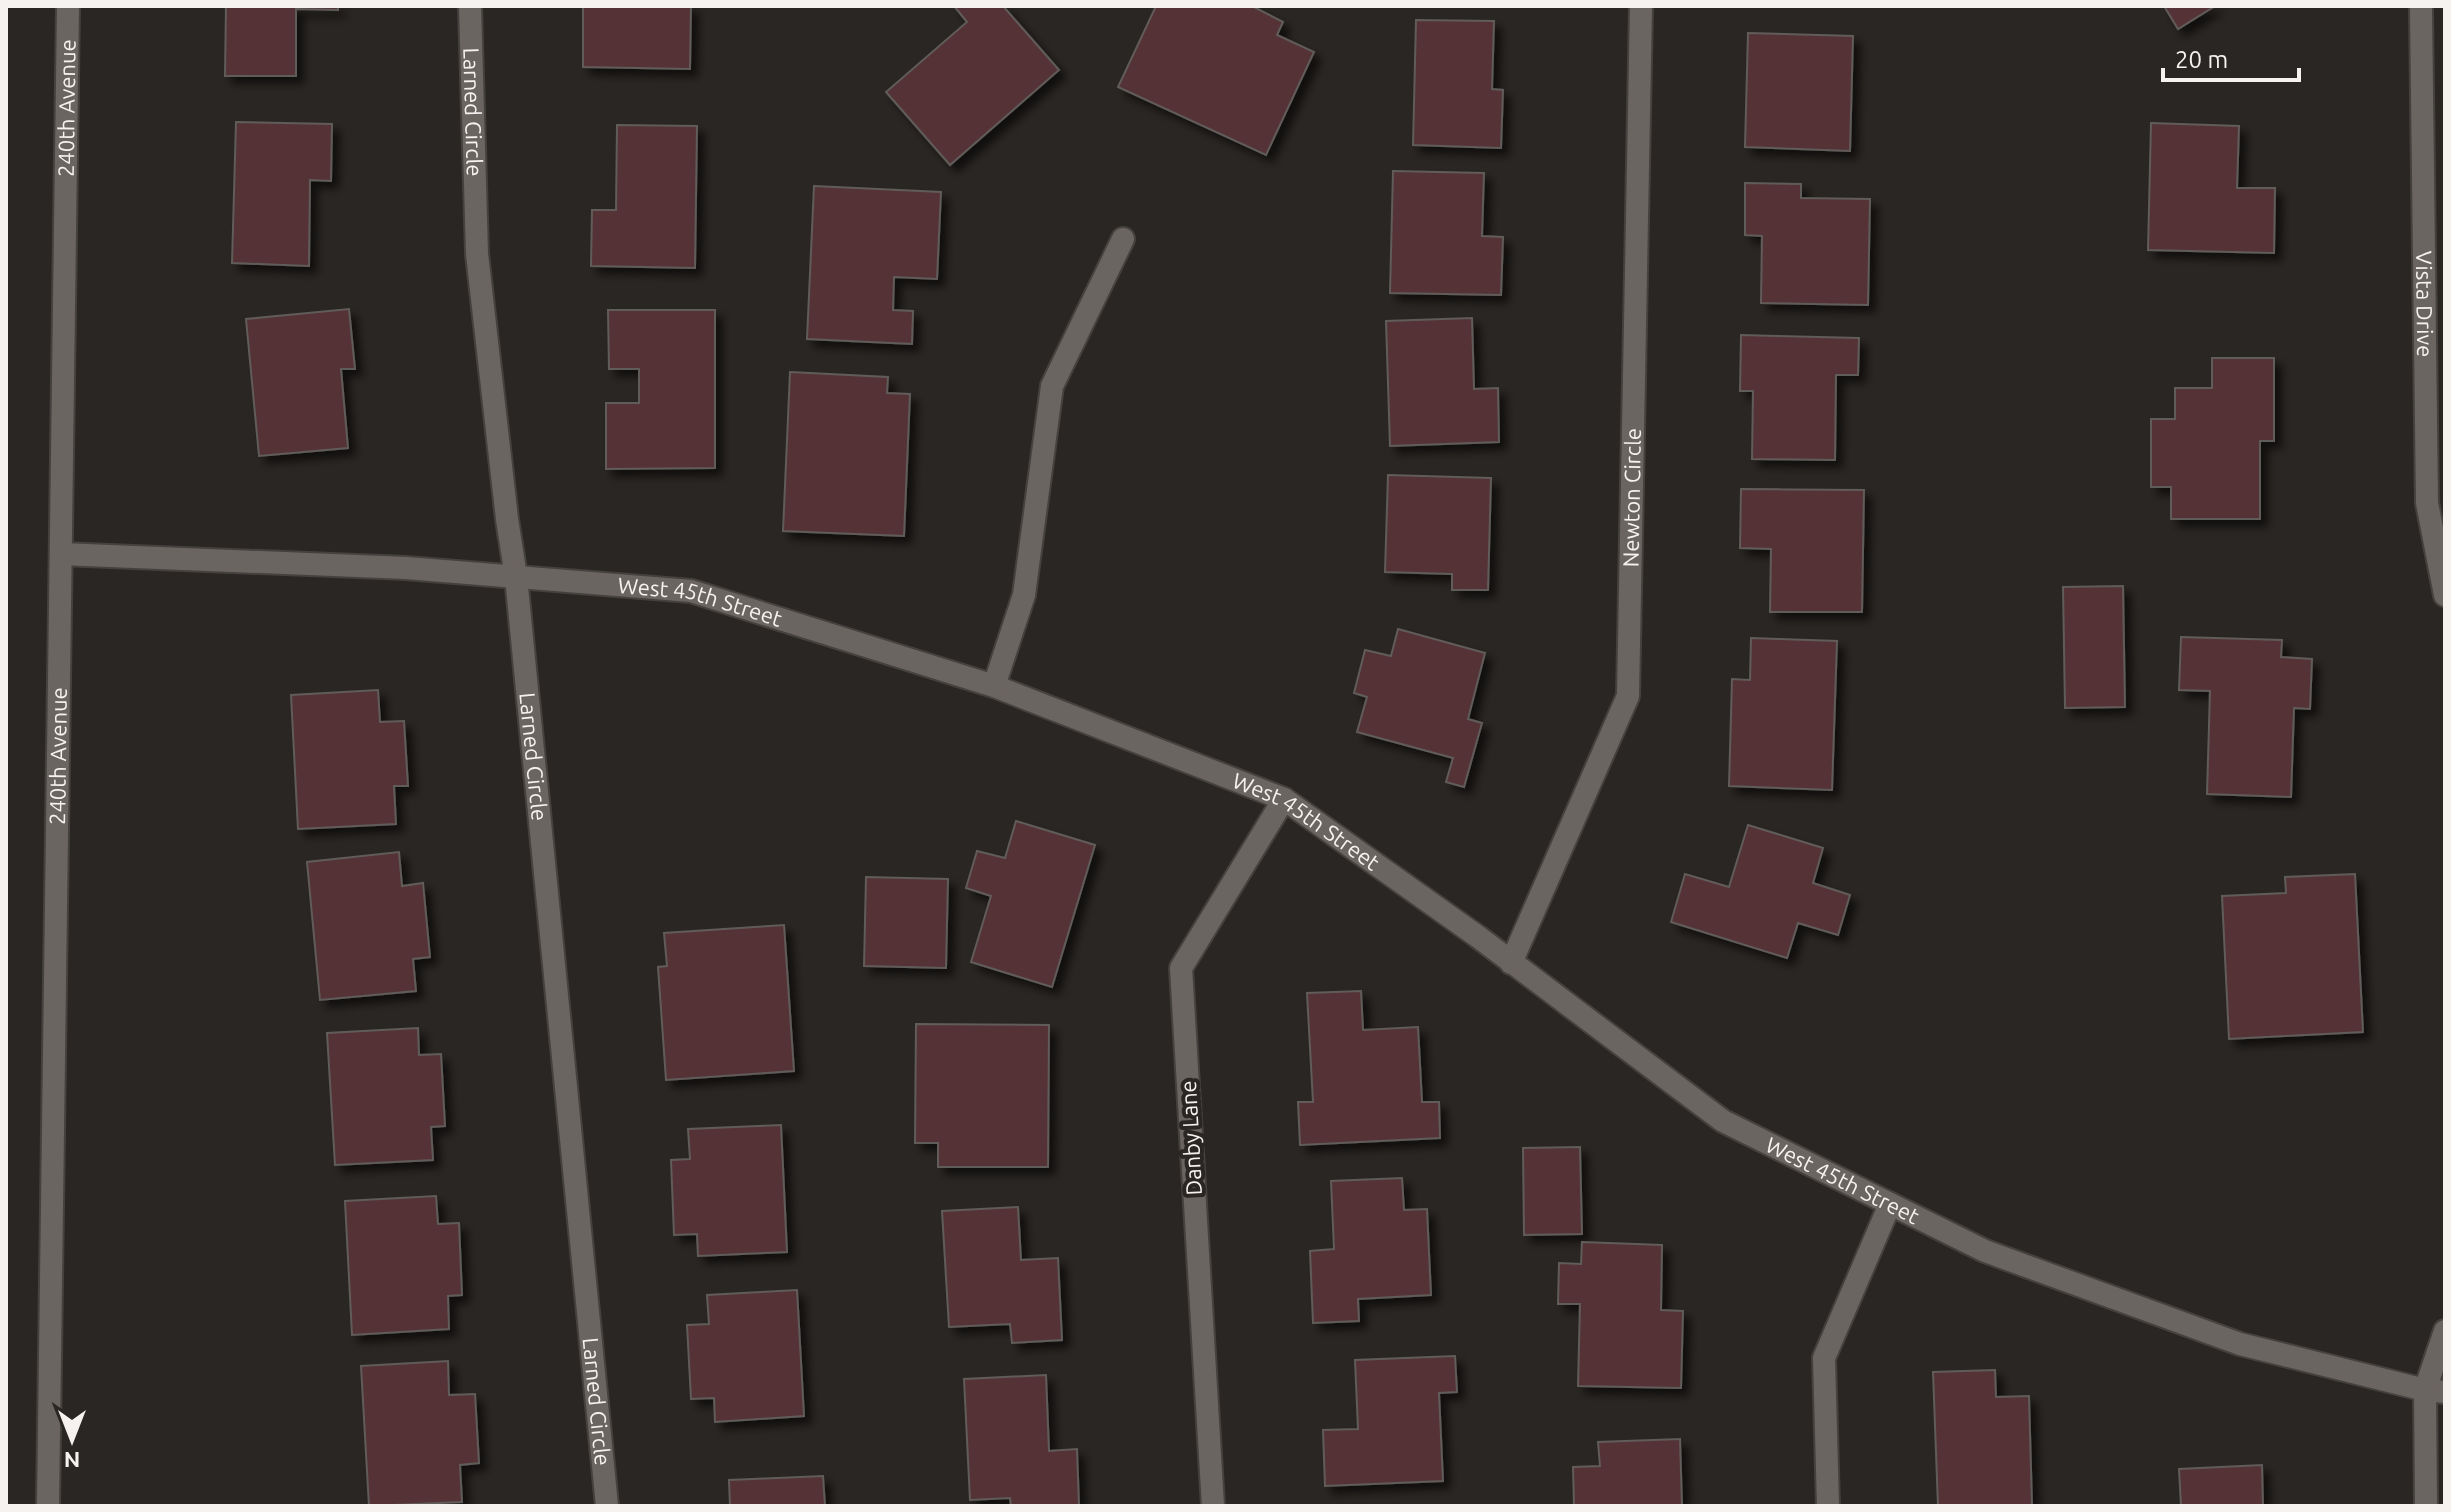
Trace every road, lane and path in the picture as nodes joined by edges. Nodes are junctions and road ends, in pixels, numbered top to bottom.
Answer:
1 (68, 6) edge
2 (470, 6) edge
3 (1641, 6) edge
4 (2421, 10) dead end
5 (1123, 239) dead end
6 (61, 554) junction
7 (516, 577) junction
8 (2445, 595) edge
9 (994, 686) junction
10 (1284, 799) junction
11 (1511, 963) junction
12 (1890, 1204) junction
13 (2445, 1331) edge
14 (2435, 1391) edge
15 (48, 1506) edge
16 (607, 1506) edge
17 (1213, 1506) edge
18 (1828, 1506) edge
19 (2426, 1506) edge

1 - 6 street, 240th Avenue
2 - 7 street, Larned Circle
3 - 11 street, Newton Circle
4 - 8 street, Vista Drive
5 - 9 street
6 - 7 street, West 45th Street
6 - 15 street, 240th Avenue
7 - 9 street, West 45th Street
7 - 16 street, Larned Circle
9 - 10 street, West 45th Street
10 - 11 street, West 45th Street
10 - 17 street, Danby Lane
11 - 12 street, West 45th Street
12 - 14 street, West 45th Street
12 - 18 street
13 - 14 street
14 - 19 street

